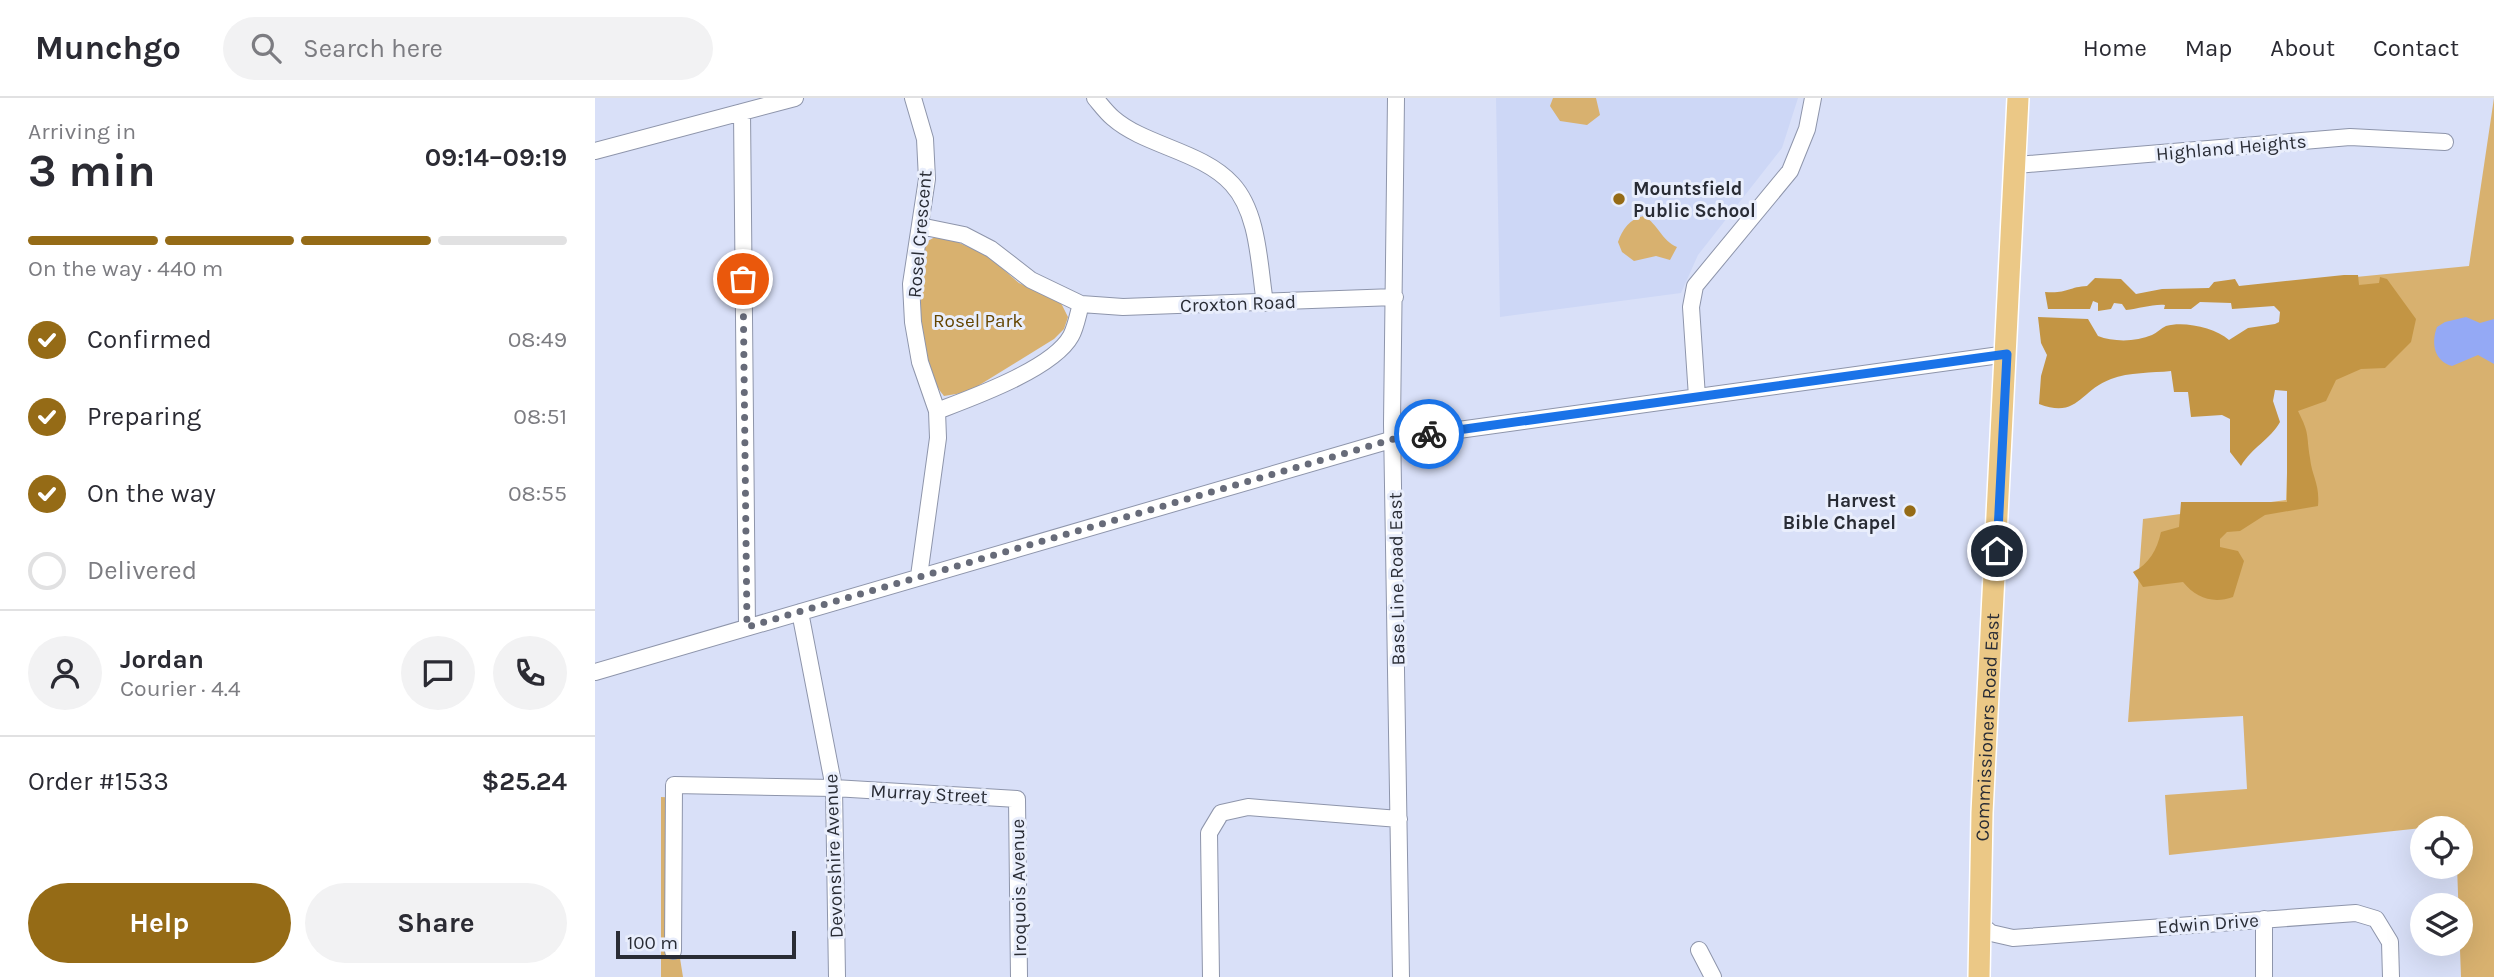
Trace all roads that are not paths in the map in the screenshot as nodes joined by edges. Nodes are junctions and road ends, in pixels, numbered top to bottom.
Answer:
1 (795, 98) edge
2 (913, 98) edge
3 (1095, 98) edge
4 (1396, 98) edge
5 (1813, 98) edge
6 (2018, 98) edge
7 (741, 112) junction
8 (2445, 142) dead end
9 (595, 151) edge
10 (2017, 165) junction
11 (920, 226) junction
12 (1395, 297) junction
13 (1265, 303) junction
14 (1081, 304) junction
15 (2007, 354) junction
16 (1697, 397) junction
17 (937, 411) junction
18 (1394, 439) junction
19 (919, 576) junction
20 (800, 612) junction
21 (747, 627) junction
22 (595, 672) edge
23 (835, 788) junction
24 (1017, 799) joint
25 (1399, 819) junction
26 (2264, 919) junction
27 (1980, 924) junction
28 (1699, 950) dead end
29 (673, 951) dead end
30 (837, 977) edge
31 (1019, 977) edge
32 (1212, 977) edge
33 (1401, 977) edge
34 (1713, 977) edge
35 (1979, 977) edge
36 (2264, 977) edge
37 (2391, 977) edge

1 - 7 street
2 - 11 street, Rosel Crescent
3 - 13 street
4 - 12 street, Base Line Road East
5 - 16 street
6 - 10 main road, Commissioners Road East
7 - 9 street
7 - 21 street
8 - 10 street, Highland Heights
10 - 15 main road, Commissioners Road East
11 - 14 street, Croxton Road
11 - 17 street, Rosel Crescent
12 - 13 street, Croxton Road
12 - 18 street, Base Line Road East
13 - 14 street, Croxton Road
14 - 17 street
15 - 16 street
15 - 27 main road, Commissioners Road East
16 - 18 street
17 - 19 street, Rosel Crescent
18 - 19 street
18 - 25 street, Base Line Road East
19 - 20 street
20 - 21 street
20 - 23 street, Devonshire Avenue
21 - 22 street
23 - 24 street, Murray Street
23 - 29 street, Murray Street
23 - 30 street, Devonshire Avenue
24 - 31 street, Iroquois Avenue
25 - 32 street
25 - 33 street, Base Line Road East
26 - 27 street, Edwin Drive
26 - 36 street
26 - 37 street, Edwin Drive
27 - 35 main road, Commissioners Road East
28 - 34 street

